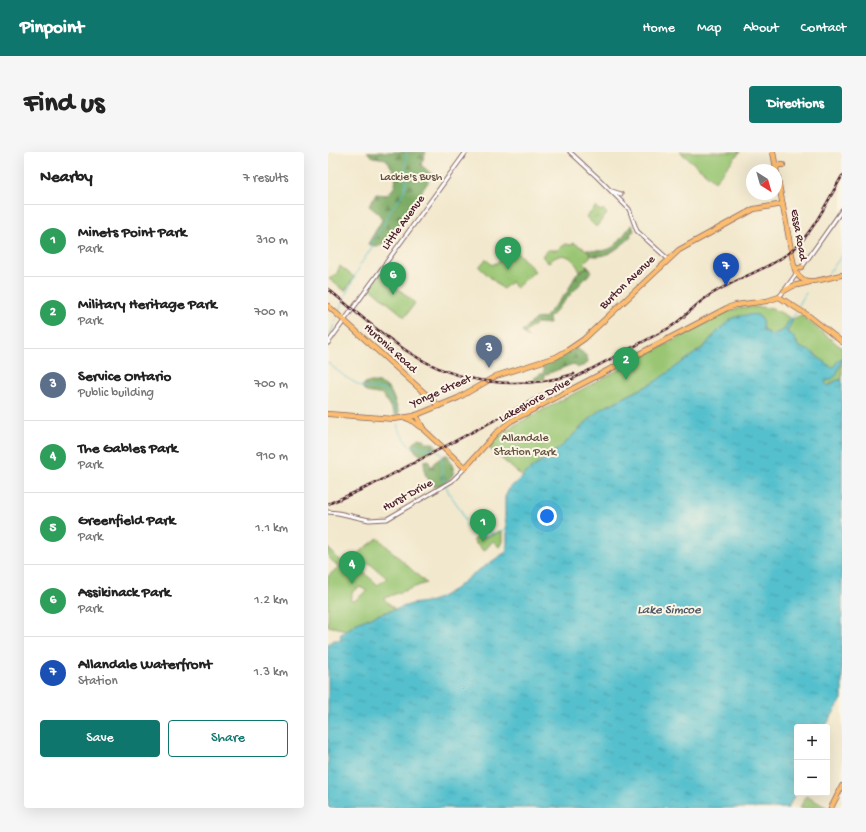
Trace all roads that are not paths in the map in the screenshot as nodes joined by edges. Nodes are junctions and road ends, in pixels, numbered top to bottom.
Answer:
1 (466, 152) edge
2 (570, 152) edge
3 (773, 152) edge
4 (775, 164) edge
5 (611, 191) junction
6 (621, 194) dead end
7 (782, 199) edge
8 (783, 204) junction
9 (842, 210) edge
10 (668, 260) junction
11 (794, 266) junction
12 (802, 267) junction
13 (797, 274) junction
14 (842, 276) edge
15 (811, 281) junction
16 (784, 291) junction
17 (779, 297) junction
18 (328, 306) edge
19 (798, 309) junction
20 (344, 321) junction
21 (328, 343) edge
22 (842, 343) edge
23 (490, 380) joint
24 (439, 406) junction
25 (328, 414) edge
26 (416, 415) junction
27 (404, 418) junction
28 (422, 427) junction
29 (470, 461) junction
30 (461, 463) junction
31 (465, 468) junction
32 (328, 512) edge
33 (842, 786) edge
34 (831, 808) edge

1 - 20 street, Little Avenue
2 - 5 street
3 - 4 main road, Essa Road
5 - 6 street
5 - 10 street
7 - 8 main road, Essa Road
8 - 10 main road, Burton Avenue
8 - 11 main road, Essa Road
9 - 12 street
10 - 23 main road, Burton Avenue
11 - 12 main road
11 - 13 main road, Essa Road
12 - 13 street
13 - 15 main road
13 - 16 street
14 - 15 main road
15 - 16 main road
16 - 17 street
17 - 19 main road
17 - 19 main road
17 - 29 main road, Lakeshore Drive
17 - 31 main road, Lakeshore Drive
18 - 20 main road, Huronia Road
19 - 22 main road
20 - 21 street, Little Avenue
20 - 24 main road, Huronia Road
23 - 24 main road, Yonge Street
24 - 26 main road, Yonge Street
25 - 27 main road, Yonge Street
26 - 27 main road, Yonge Street
26 - 28 main road
27 - 28 main road
28 - 30 main road
29 - 30 main road
29 - 31 main road, Lakeshore Drive
30 - 31 main road
31 - 32 street, Hurst Drive
33 - 34 main road

